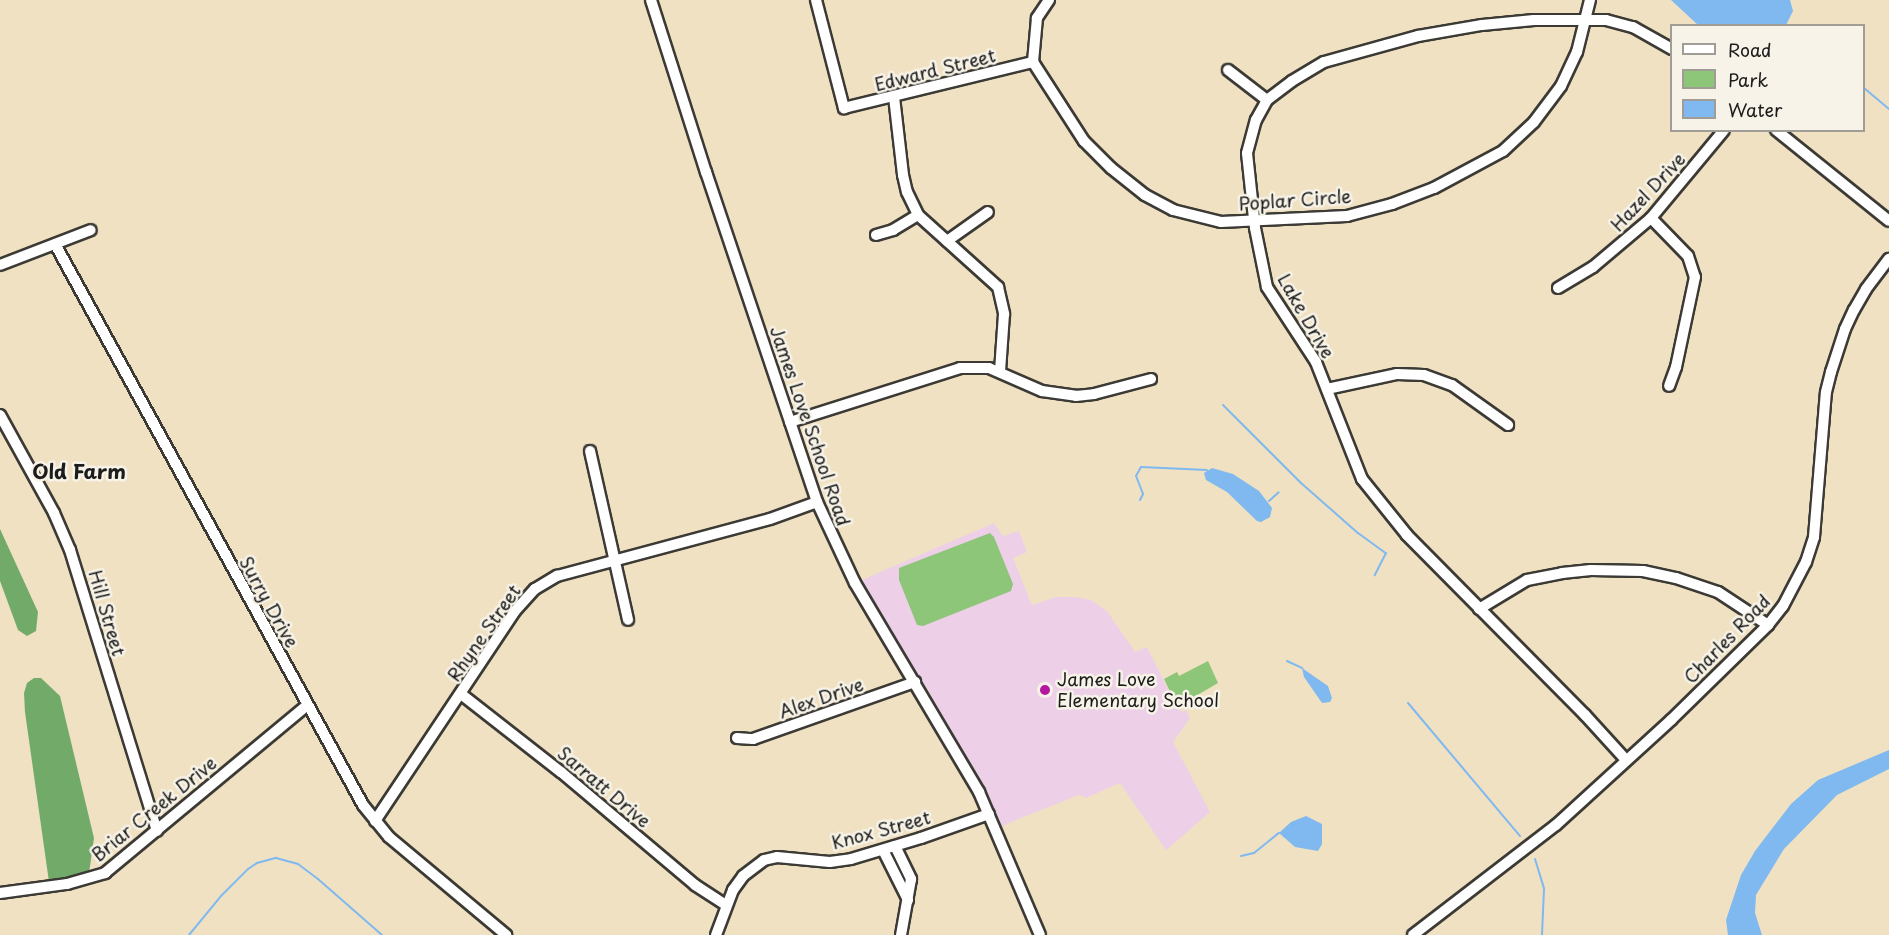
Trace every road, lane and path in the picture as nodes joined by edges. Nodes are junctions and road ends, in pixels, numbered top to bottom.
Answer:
1 (651, 0) edge
2 (816, 0) edge
3 (1049, 0) edge
4 (1590, 0) edge
5 (1585, 19) junction
6 (1670, 48) edge
7 (1033, 62) junction
8 (1228, 70) dead end
9 (894, 97) junction
10 (1267, 100) junction
11 (1722, 132) edge
12 (1778, 132) edge
13 (988, 212) dead end
14 (918, 215) junction
15 (1651, 219) junction
16 (1254, 221) junction
17 (1889, 221) edge
18 (91, 230) dead end
19 (876, 235) dead end
20 (947, 241) junction
21 (55, 244) junction
22 (1889, 259) edge
23 (0, 265) edge
24 (1558, 288) dead end
25 (1000, 371) junction
26 (1151, 379) dead end
27 (1669, 386) dead end
28 (1327, 389) junction
29 (0, 415) edge
30 (790, 422) junction
31 (1508, 425) dead end
32 (590, 451) dead end
33 (817, 502) junction
34 (615, 560) junction
35 (1479, 609) junction
36 (628, 620) dead end
37 (1768, 625) junction
38 (915, 682) junction
39 (461, 694) junction
40 (307, 705) junction
41 (737, 738) dead end
42 (1626, 760) junction
43 (989, 814) junction
44 (375, 821) junction
45 (157, 831) junction
46 (895, 846) junction
47 (883, 850) junction
48 (0, 892) edge
49 (908, 900) junction
50 (726, 905) junction
51 (506, 935) edge
52 (716, 935) edge
53 (901, 935) edge
54 (1040, 935) edge
55 (1413, 935) edge

1 - 30 street, James Love School Road
2 - 9 street, Edward Street
3 - 7 street
4 - 5 street, Poplar Circle
5 - 6 street
5 - 10 street
5 - 16 street, Poplar Circle
7 - 9 street, Edward Street
7 - 16 street, Poplar Circle
8 - 10 street
9 - 14 street
10 - 16 street, Lake Drive
11 - 15 street, Hazel Drive
12 - 17 street
13 - 20 street
14 - 19 street
14 - 20 street
15 - 24 street, Hazel Drive
15 - 27 street
16 - 28 street, Lake Drive
18 - 21 street
20 - 25 street
21 - 23 street
21 - 40 street, Surry Drive
22 - 37 street, Charles Road
25 - 26 street
25 - 30 street
28 - 31 street
28 - 35 street, Lake Drive
29 - 45 street, Hill Street
30 - 33 street, James Love School Road
32 - 34 street
33 - 34 street, Rhyne Street
33 - 38 street, James Love School Road
34 - 36 street
34 - 39 street, Rhyne Street
35 - 37 street
35 - 42 street, Lake Drive
37 - 42 street, Charles Road
38 - 41 street, Alex Drive
38 - 43 street, James Love School Road
39 - 44 street, Rhyne Street
39 - 50 street, Sarratt Drive
40 - 44 street, Surry Drive
40 - 45 street, Briar Creek Drive
42 - 55 street, Charles Road
43 - 46 street, Knox Street
43 - 54 street, James Love School Road
44 - 51 street, Surry Drive
45 - 48 street, Briar Creek Drive
46 - 47 street, Knox Street
46 - 49 street
47 - 49 street
47 - 50 street, Knox Street
49 - 53 street
50 - 52 street, Knox Street

